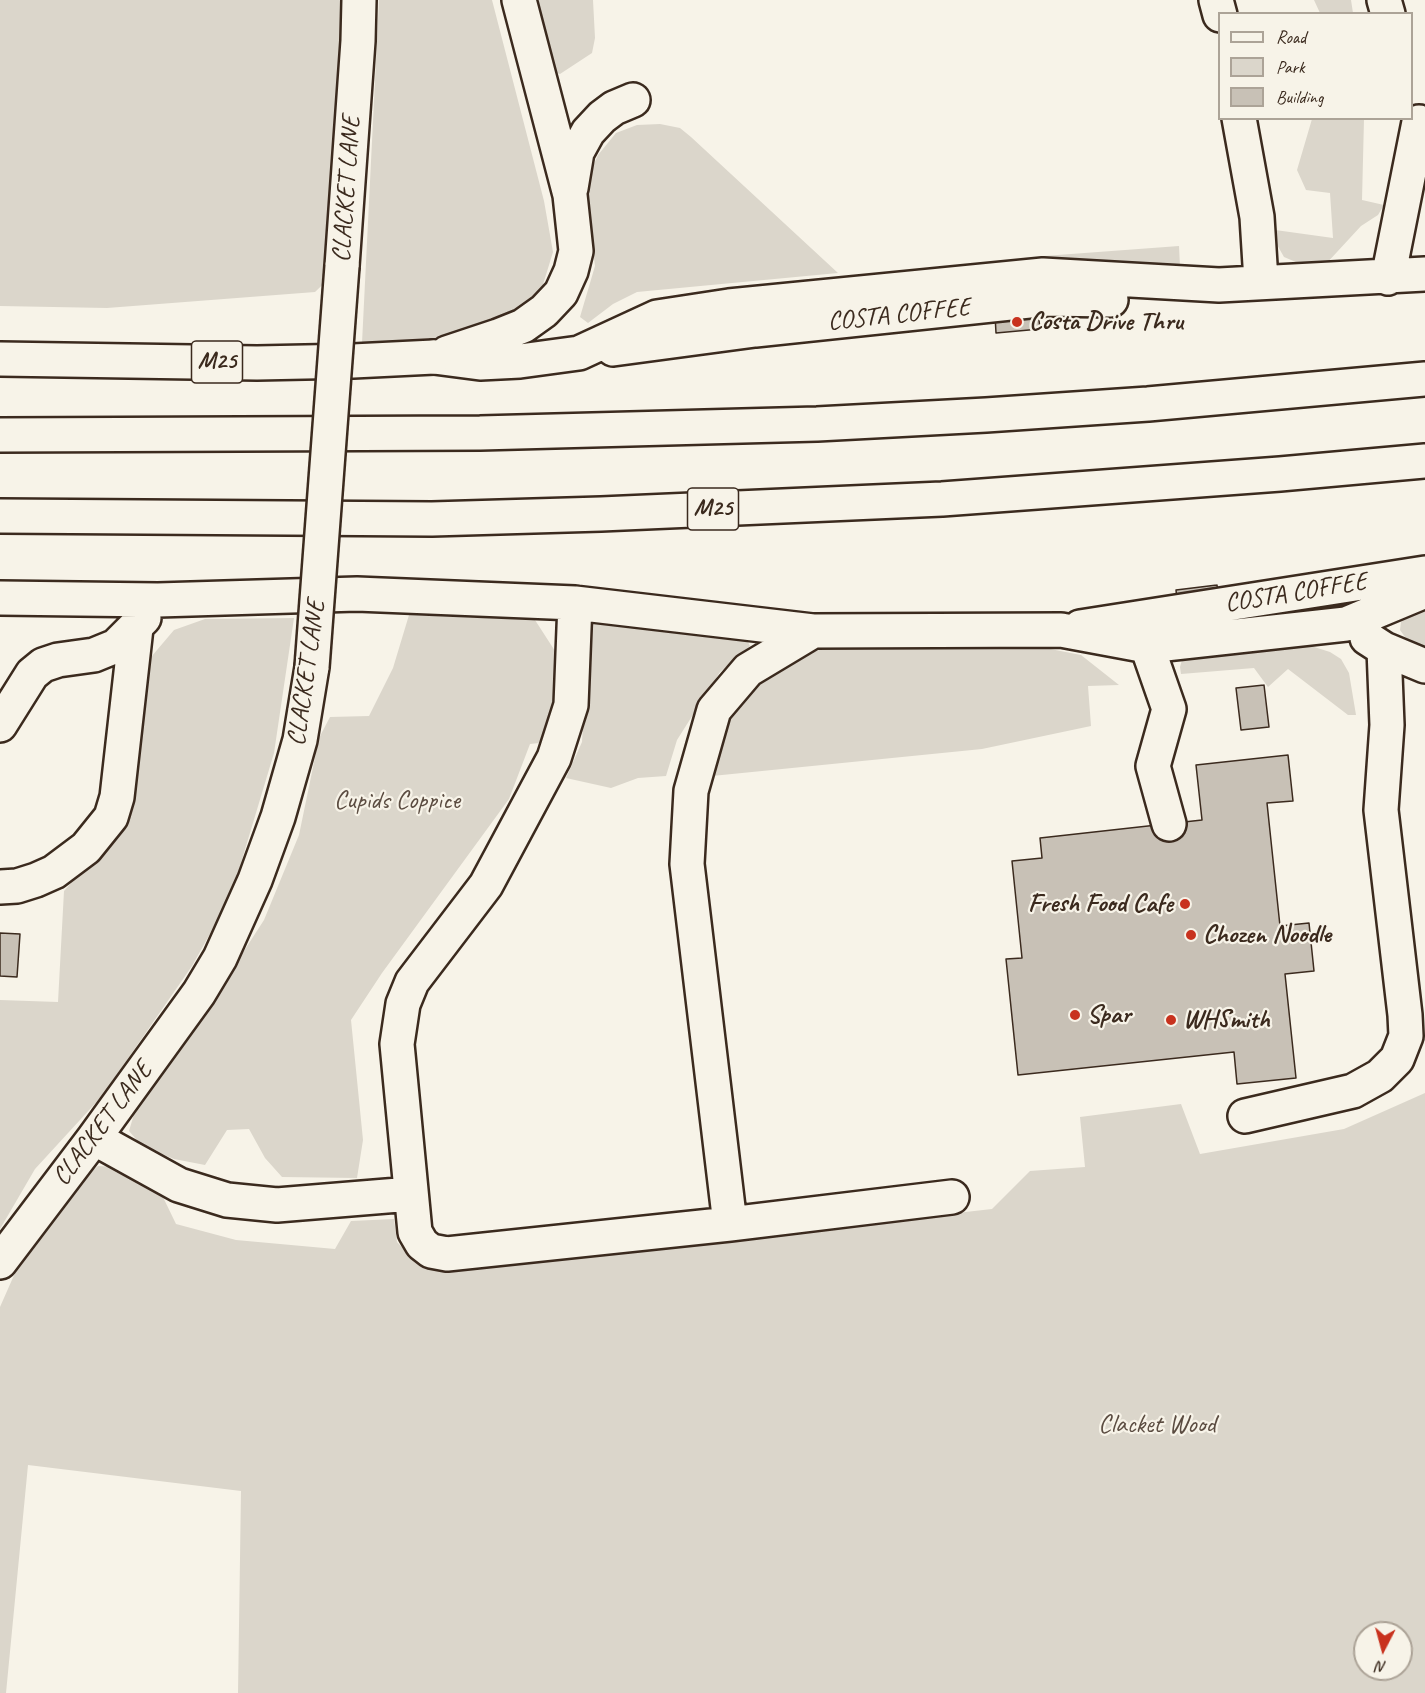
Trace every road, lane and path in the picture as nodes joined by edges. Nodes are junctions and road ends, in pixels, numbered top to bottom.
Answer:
1 (359, 0) edge
2 (519, 0) edge
3 (633, 100) dead end
4 (1418, 113) edge
5 (1239, 120) edge
6 (570, 195) junction
7 (1425, 274) edge
8 (1388, 278) junction
9 (1261, 281) junction
10 (434, 357) junction
11 (0, 359) edge
12 (1425, 379) edge
13 (0, 435) edge
14 (1425, 461) edge
15 (0, 516) edge
16 (1425, 573) edge
17 (1425, 591) edge
18 (0, 598) edge
19 (158, 600) junction
20 (575, 603) junction
21 (1346, 624) junction
22 (136, 628) junction
23 (1060, 630) junction
24 (813, 632) junction
25 (1148, 646) junction
26 (1384, 649) junction
27 (1425, 666) edge
28 (0, 724) edge
29 (1169, 824) dead end
30 (0, 887) edge
31 (1415, 1017) edge
32 (1245, 1116) dead end
33 (94, 1138) junction
34 (411, 1194) junction
35 (952, 1197) dead end
36 (730, 1224) junction
37 (0, 1262) edge

1 - 33 main road, CLACKET LANE, bridge
2 - 6 main road
3 - 6 main road
4 - 8 main road
5 - 9 main road
6 - 10 main road
7 - 8 main road
8 - 9 main road
9 - 10 main road
10 - 11 main road, M25
12 - 13 main road
14 - 15 main road, M25
16 - 23 main road, COSTA COFFEE
17 - 21 main road
18 - 19 main road
19 - 20 main road
19 - 22 main road
20 - 24 main road
20 - 34 main road
21 - 25 main road
21 - 26 main road
22 - 28 main road
22 - 30 main road
23 - 24 main road
23 - 25 main road
24 - 36 main road
25 - 29 main road
26 - 27 main road
26 - 31 main road
31 - 32 main road
33 - 34 main road
33 - 37 main road, CLACKET LANE
34 - 36 main road
35 - 36 main road

